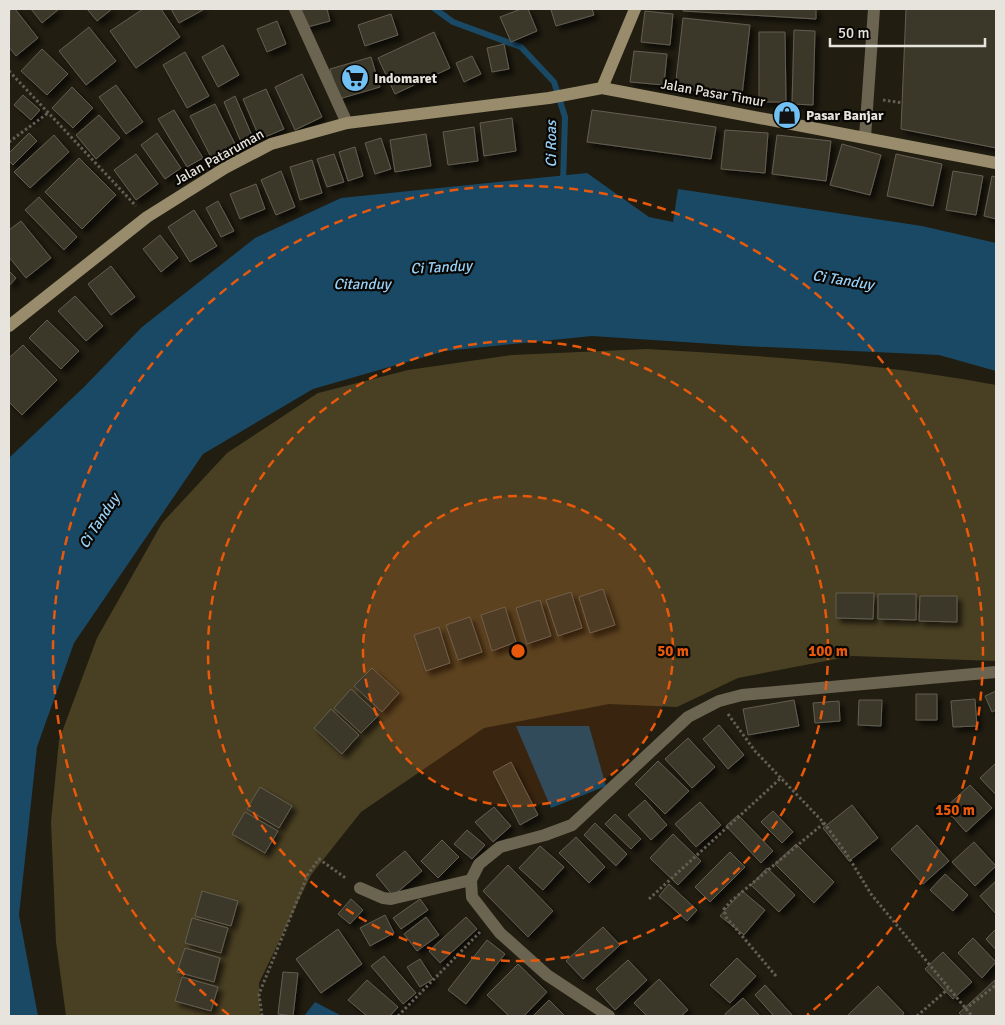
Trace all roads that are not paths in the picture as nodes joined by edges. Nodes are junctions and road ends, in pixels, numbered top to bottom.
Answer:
1 (295, 9) edge
2 (635, 9) edge
3 (874, 9) edge
4 (602, 88) junction
5 (347, 123) junction
6 (864, 137) junction
7 (996, 163) edge
8 (9, 326) edge
9 (996, 672) edge
10 (471, 880) junction
11 (360, 888) road end
12 (609, 1016) edge

1 - 5 street
2 - 4 street
3 - 6 street
4 - 5 street, Jalan Pataruman
4 - 6 street, Jalan Pasar Timur
5 - 8 street, Jalan Pataruman
6 - 7 street, Jalan Pasar Timur
9 - 10 street
10 - 11 street
10 - 12 street

